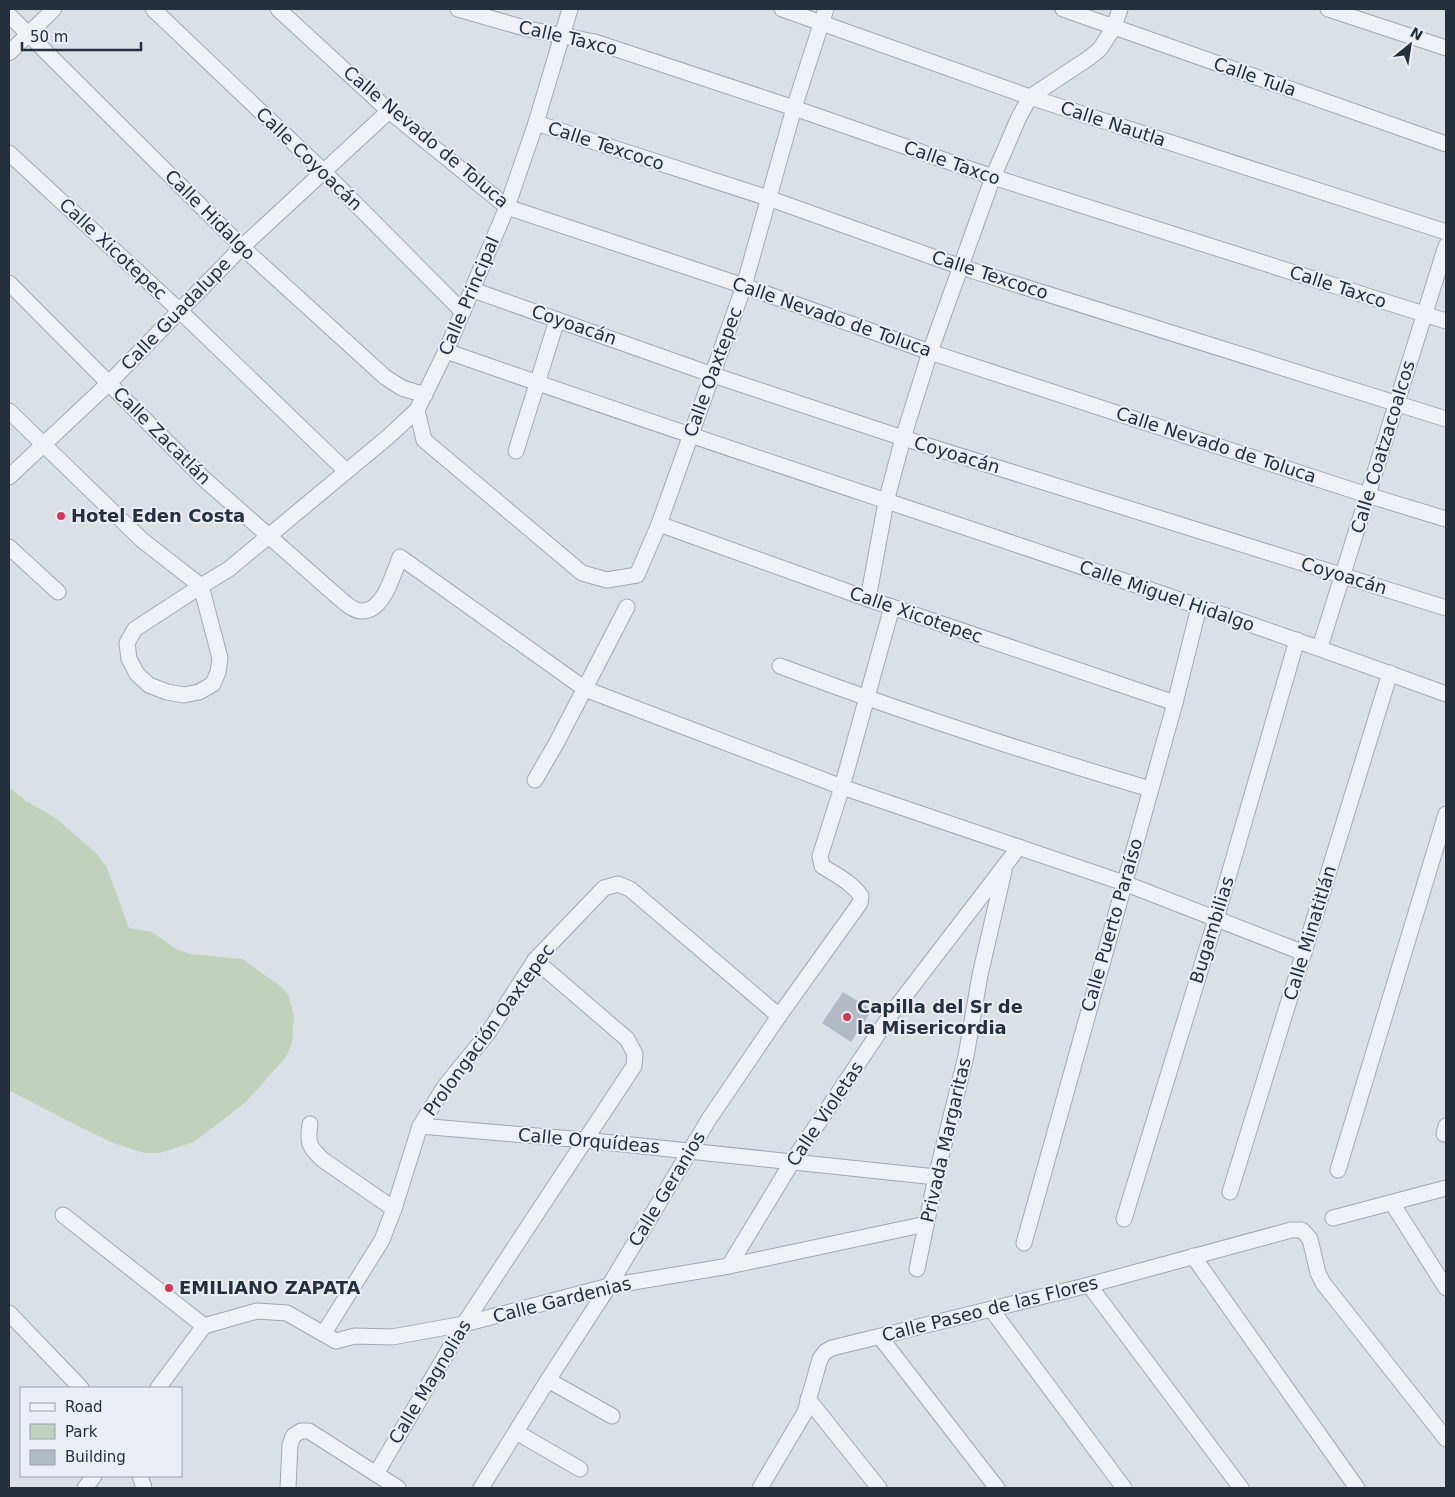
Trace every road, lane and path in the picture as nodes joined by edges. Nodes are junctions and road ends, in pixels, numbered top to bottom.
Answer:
1 (54, 9) edge
2 (152, 9) edge
3 (278, 9) edge
4 (458, 9) edge
5 (570, 9) edge
6 (782, 9) edge
7 (1063, 9) edge
8 (1120, 9) edge
9 (1328, 9) edge
10 (9, 15) edge
11 (824, 16) edge
12 (1114, 27) junction
13 (28, 33) junction
14 (561, 35) junction
15 (1446, 48) edge
16 (9, 53) edge
17 (1030, 97) junction
18 (794, 108) junction
19 (389, 111) junction
20 (536, 123) junction
21 (1446, 144) edge
22 (9, 153) edge
23 (323, 171) junction
24 (993, 177) junction
25 (768, 198) junction
26 (507, 207) junction
27 (1446, 232) edge
28 (1446, 246) edge
29 (242, 247) junction
30 (961, 267) junction
31 (9, 283) edge
32 (744, 286) junction
33 (473, 290) junction
34 (180, 311) junction
35 (462, 312) junction
36 (1424, 314) junction
37 (557, 320) junction
38 (1446, 321) edge
39 (446, 351) junction
40 (930, 352) junction
41 (713, 375) junction
42 (109, 383) junction
43 (537, 383) junction
44 (425, 395) junction
45 (1396, 403) junction
46 (417, 410) junction
47 (9, 411) edge
48 (1446, 419) edge
49 (690, 436) junction
50 (903, 438) junction
51 (42, 444) junction
52 (516, 451) dead end
53 (346, 471) junction
54 (9, 477) edge
55 (1367, 495) junction
56 (886, 502) junction
57 (1446, 519) edge
58 (659, 524) junction
59 (269, 536) junction
60 (9, 547) edge
61 (1342, 576) junction
62 (201, 586) junction
63 (58, 592) dead end
64 (868, 599) junction
65 (892, 606) junction
66 (628, 607) dead end
67 (1199, 607) junction
68 (1446, 608) edge
69 (1297, 640) junction
70 (1320, 648) junction
71 (780, 666) dead end
72 (1390, 673) junction
73 (585, 689) junction
74 (1446, 694) edge
75 (867, 699) junction
76 (1175, 703) junction
77 (535, 780) dead end
78 (842, 787) junction
79 (1150, 789) junction
80 (1446, 814) edge
81 (1019, 847) junction
82 (1006, 865) junction
83 (1124, 883) junction
84 (1216, 918) junction
85 (1304, 953) junction
86 (535, 960) junction
87 (779, 1016) junction
88 (310, 1124) dead end
89 (420, 1126) junction
90 (584, 1140) junction
91 (690, 1150) junction
92 (792, 1162) junction
93 (1338, 1170) dead end
94 (936, 1177) junction
95 (1446, 1188) edge
96 (1230, 1192) dead end
97 (1392, 1203) junction
98 (394, 1209) junction
99 (63, 1215) dead end
100 (1333, 1218) dead end
101 (1124, 1219) dead end
102 (926, 1224) junction
103 (1024, 1243) dead end
104 (1193, 1256) junction
105 (729, 1266) junction
106 (917, 1269) dead end
107 (1089, 1285) junction
108 (1445, 1285) edge
109 (609, 1286) junction
110 (991, 1309) junction
111 (9, 1313) edge
112 (464, 1324) junction
113 (204, 1326) junction
114 (324, 1332) junction
115 (880, 1337) junction
116 (548, 1380) junction
117 (80, 1387) edge
118 (159, 1387) edge
119 (808, 1399) junction
120 (612, 1416) dead end
121 (516, 1432) junction
122 (1446, 1439) edge
123 (580, 1469) dead end
124 (376, 1474) junction
125 (93, 1477) edge
126 (85, 1488) edge
127 (288, 1488) edge
128 (398, 1488) edge
129 (481, 1488) edge
130 (760, 1488) edge
131 (880, 1488) edge
132 (997, 1488) edge
133 (1124, 1488) edge
134 (1241, 1488) edge
135 (1357, 1488) edge

1 - 13 street
2 - 23 street, Calle Coyoacán
3 - 19 street, Calle Nevado de Toluca
4 - 14 street, Calle Taxco
5 - 14 street, Calle Principal
6 - 11 street, Calle Nautla
7 - 12 street, Calle Tula
8 - 12 street
9 - 15 street
10 - 13 street, Calle Hidalgo
11 - 17 street, Calle Nautla
11 - 18 street, Calle Oaxtepec
12 - 17 street
12 - 21 street, Calle Tula
13 - 16 street
13 - 29 street, Calle Hidalgo
14 - 18 street, Calle Taxco
14 - 20 street, Calle Principal
17 - 24 street
17 - 27 street, Calle Nautla
18 - 24 street, Calle Taxco
18 - 25 street, Calle Oaxtepec
19 - 23 street, Calle Guadalupe
19 - 26 street, Calle Nevado de Toluca
20 - 25 street, Calle Texcoco
20 - 26 street, Calle Principal
22 - 34 street, Calle Xicotepec
23 - 29 street, Calle Guadalupe
23 - 35 street, Calle Coyoacán
24 - 30 street
24 - 36 street, Calle Taxco
25 - 30 street, Calle Texcoco
25 - 32 street, Calle Oaxtepec
26 - 32 street, Calle Nevado de Toluca
26 - 33 street, Calle Principal
28 - 36 street, Calle Coatzacoalcos
29 - 34 street, Calle Guadalupe
29 - 44 street, Calle Hidalgo
30 - 40 street
30 - 45 street, Calle Texcoco
31 - 42 street, Calle Zacatlán
32 - 40 street, Calle Nevado de Toluca
32 - 41 street, Calle Oaxtepec
33 - 35 street, Calle Principal
33 - 37 street, Coyoacán
34 - 42 street, Calle Guadalupe
34 - 53 street, Calle Xicotepec
35 - 39 street, Calle Principal
36 - 38 street, Calle Taxco
36 - 45 street, Calle Coatzacoalcos
37 - 41 street, Coyoacán
37 - 43 street
39 - 43 street
39 - 44 street, Calle Principal
40 - 50 street
40 - 55 street, Calle Nevado de Toluca
41 - 49 street, Calle Oaxtepec
41 - 50 street, Coyoacán
42 - 51 street, Calle Guadalupe
42 - 59 street, Calle Zacatlán
43 - 49 street
43 - 52 street
44 - 46 street, Calle Principal
45 - 48 street, Calle Texcoco
45 - 55 street, Calle Coatzacoalcos
46 - 53 street, Calle Principal
46 - 58 street, Calle Oaxtepec
47 - 51 street
49 - 56 street, Calle Miguel Hidalgo
49 - 58 street, Calle Oaxtepec
50 - 56 street
50 - 61 street, Coyoacán
51 - 54 street, Calle Guadalupe
51 - 62 street
53 - 59 street, Calle Principal
55 - 57 street, Calle Nevado de Toluca
55 - 61 street, Calle Coatzacoalcos
56 - 64 street
56 - 67 street, Calle Miguel Hidalgo
58 - 64 street, Calle Xicotepec
59 - 62 street, Calle Principal
59 - 73 street, Calle Zacatlán
60 - 63 street
61 - 68 street, Coyoacán
61 - 70 street, Calle Coatzacoalcos
62 - 62 street, Calle Principal
64 - 65 street, Calle Xicotepec
65 - 75 street
65 - 76 street, Calle Xicotepec
66 - 73 street
67 - 69 street, Calle Miguel Hidalgo
67 - 76 street, Calle Puerto Paraíso
69 - 70 street, Calle Miguel Hidalgo
69 - 84 street, Bugambilias
70 - 72 street, Calle Miguel Hidalgo
71 - 75 street
72 - 74 street, Calle Miguel Hidalgo
72 - 85 street, Calle Minatitlán
73 - 77 street
73 - 78 street
75 - 78 street
75 - 79 street
76 - 79 street, Calle Puerto Paraíso
78 - 81 street
78 - 87 street, Calle Geranios
79 - 83 street, Calle Puerto Paraíso
80 - 93 street
81 - 82 street, Calle Violetas
81 - 83 street
82 - 92 street, Calle Violetas
82 - 94 street, Privada Margaritas
83 - 84 street
83 - 103 street, Calle Puerto Paraíso
84 - 85 street
84 - 101 street, Bugambilias
85 - 96 street, Calle Minatitlán
86 - 87 street, Prolongación Oaxtepec
86 - 89 street, Prolongación Oaxtepec
86 - 90 street, Calle Magnolias
87 - 91 street, Calle Geranios
88 - 98 street
89 - 90 street, Calle Orquídeas
89 - 98 street, Prolongación Oaxtepec
90 - 91 street, Calle Orquídeas
90 - 112 street, Calle Magnolias
91 - 92 street, Calle Orquídeas
91 - 109 street, Calle Geranios
92 - 94 street, Calle Orquídeas
92 - 105 street, Calle Violetas
94 - 102 street, Privada Margaritas
95 - 97 street
97 - 100 street
97 - 108 street
98 - 114 street, Prolongación Oaxtepec
99 - 113 street
102 - 105 street, Calle Gardenias
102 - 106 street, Privada Margaritas
104 - 107 street, Calle Paseo de las Flores
104 - 122 street, Calle Paseo de las Flores
104 - 135 street
105 - 109 street, Calle Gardenias
107 - 110 street, Calle Paseo de las Flores
107 - 134 street
109 - 112 street, Calle Gardenias
109 - 116 street, Calle Geranios
110 - 115 street, Calle Paseo de las Flores
110 - 133 street
111 - 117 street
112 - 114 street, Calle Gardenias
112 - 124 street, Calle Magnolias
113 - 114 street, Calle Gardenias
113 - 118 street
115 - 119 street, Calle Paseo de las Flores
115 - 132 street
116 - 120 street
116 - 121 street, Calle Geranios
119 - 130 street, Calle Paseo de las Flores
119 - 131 street
121 - 123 street
121 - 129 street, Calle Geranios
124 - 127 street
124 - 128 street
125 - 126 street

